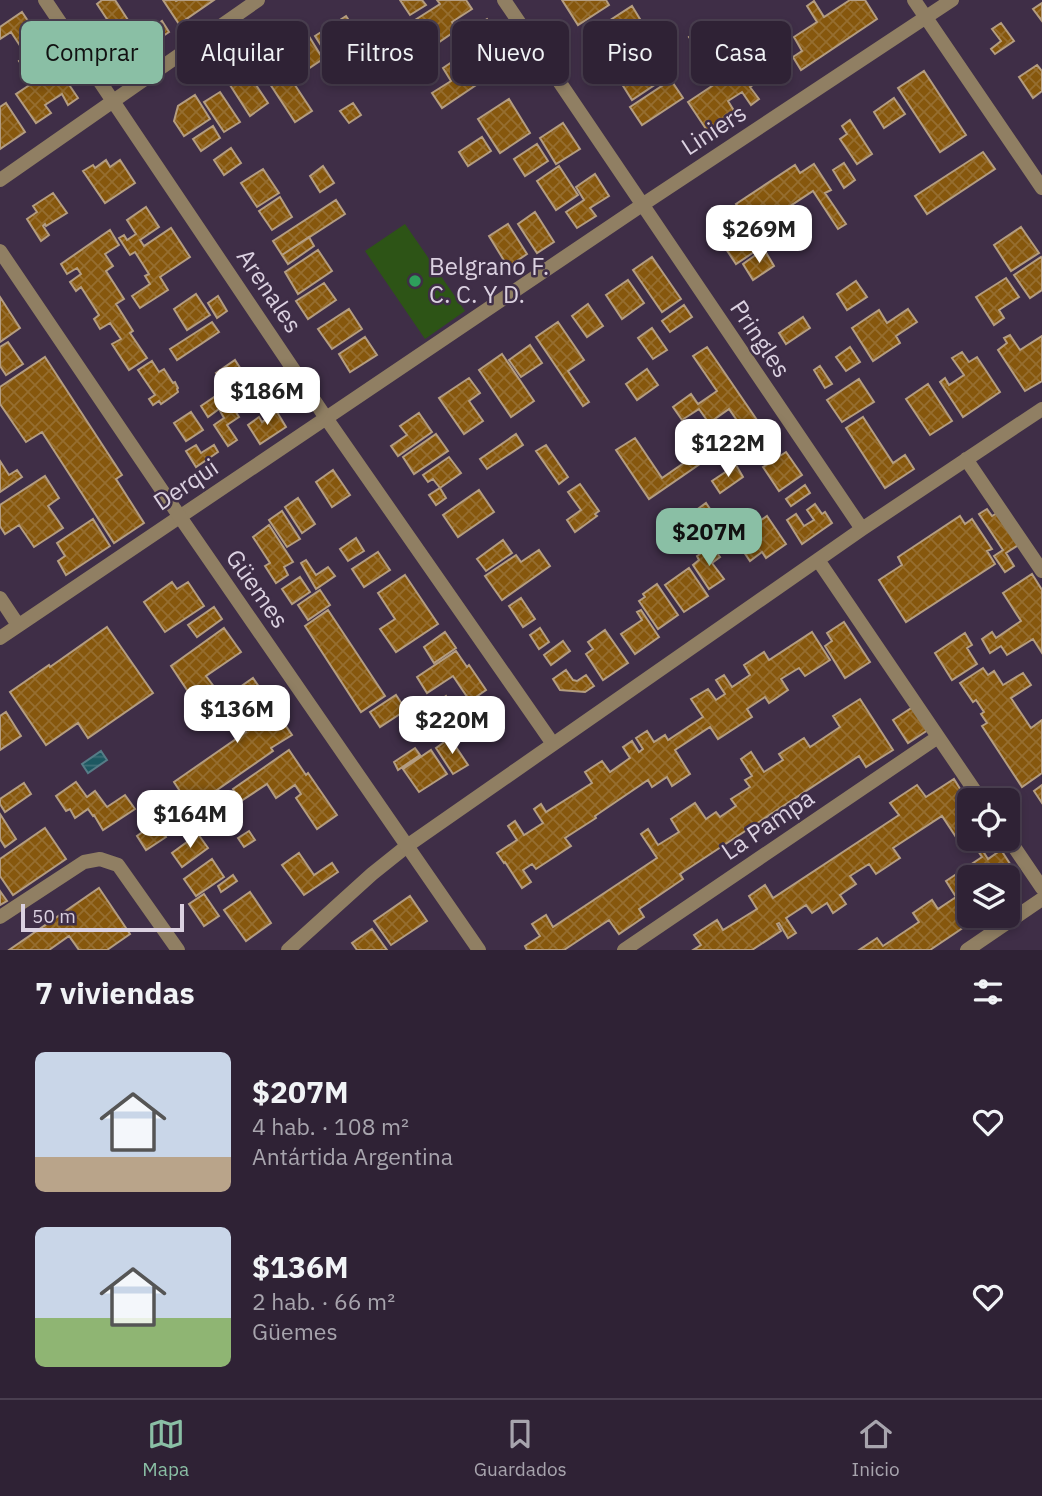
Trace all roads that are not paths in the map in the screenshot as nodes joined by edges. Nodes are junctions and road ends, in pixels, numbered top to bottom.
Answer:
1 (45, 0) edge
2 (258, 0) edge
3 (504, 0) edge
4 (914, 0) edge
5 (952, 0) edge
6 (926, 18) junction
7 (113, 101) junction
8 (0, 180) edge
9 (1042, 188) edge
10 (642, 205) junction
11 (0, 251) edge
12 (1042, 409) edge
13 (326, 418) junction
14 (966, 459) junction
15 (180, 517) junction
16 (862, 529) junction
17 (818, 560) junction
18 (1042, 570) edge
19 (0, 598) edge
20 (18, 625) junction
21 (0, 638) edge
22 (938, 737) junction
23 (553, 744) junction
24 (973, 788) edge
25 (407, 846) junction
26 (1017, 851) edge
27 (1042, 888) edge
28 (1042, 899) edge
29 (0, 918) edge
30 (178, 950) edge
31 (288, 950) edge
32 (480, 950) edge
33 (624, 950) edge
34 (967, 950) edge

1 - 7 street, Arenales
2 - 7 street
3 - 10 street, Pringles
4 - 6 street
5 - 6 street, Liniers
6 - 9 street
6 - 10 street, Liniers
7 - 8 street
7 - 13 street, Arenales
10 - 13 street, Derqui
10 - 16 street, Pringles
11 - 15 street, Güemes
12 - 14 street
13 - 15 street, Derqui
13 - 23 street, Arenales
14 - 16 street
14 - 18 street
15 - 20 street, Derqui
15 - 25 street, Güemes
16 - 17 street
17 - 22 street
17 - 23 street
19 - 20 street
20 - 21 street, Derqui
22 - 24 street
22 - 33 street, La Pampa
23 - 25 street
25 - 31 street
25 - 32 street, Güemes
26 - 27 street
28 - 34 street
29 - 30 street

